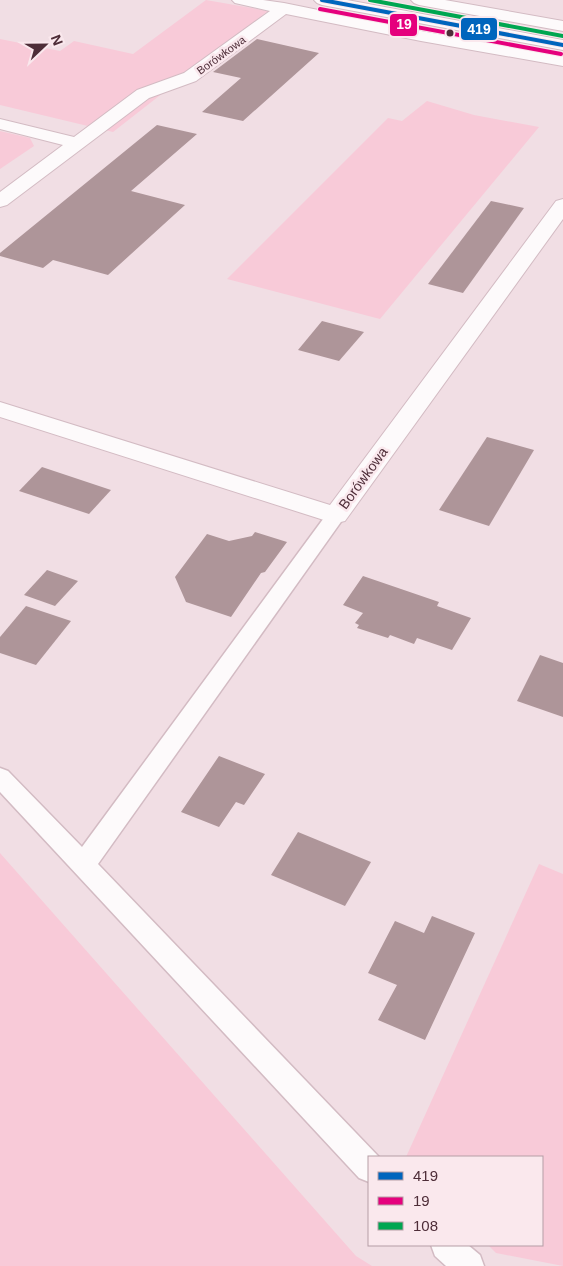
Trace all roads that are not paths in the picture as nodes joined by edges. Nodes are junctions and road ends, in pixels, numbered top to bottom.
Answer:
1 (240, 0) edge
2 (322, 0) edge
3 (418, 0) edge
4 (284, 8) junction
5 (563, 26) edge
6 (563, 45) edge
7 (563, 61) edge
8 (0, 124) edge
9 (78, 143) junction
10 (0, 201) edge
11 (563, 205) edge
12 (0, 409) edge
13 (336, 515) junction
14 (0, 777) edge
15 (83, 865) junction
16 (368, 1167) edge
17 (447, 1246) edge
18 (469, 1266) edge

1 - 4 street
2 - 6 street
3 - 5 street
4 - 7 street
4 - 9 street, Borówkowa
8 - 9 street
9 - 10 street, Borówkowa
11 - 13 street, Borówkowa
12 - 13 street, Borówkowa
13 - 15 lane
14 - 15 lane
15 - 16 lane
17 - 18 lane

